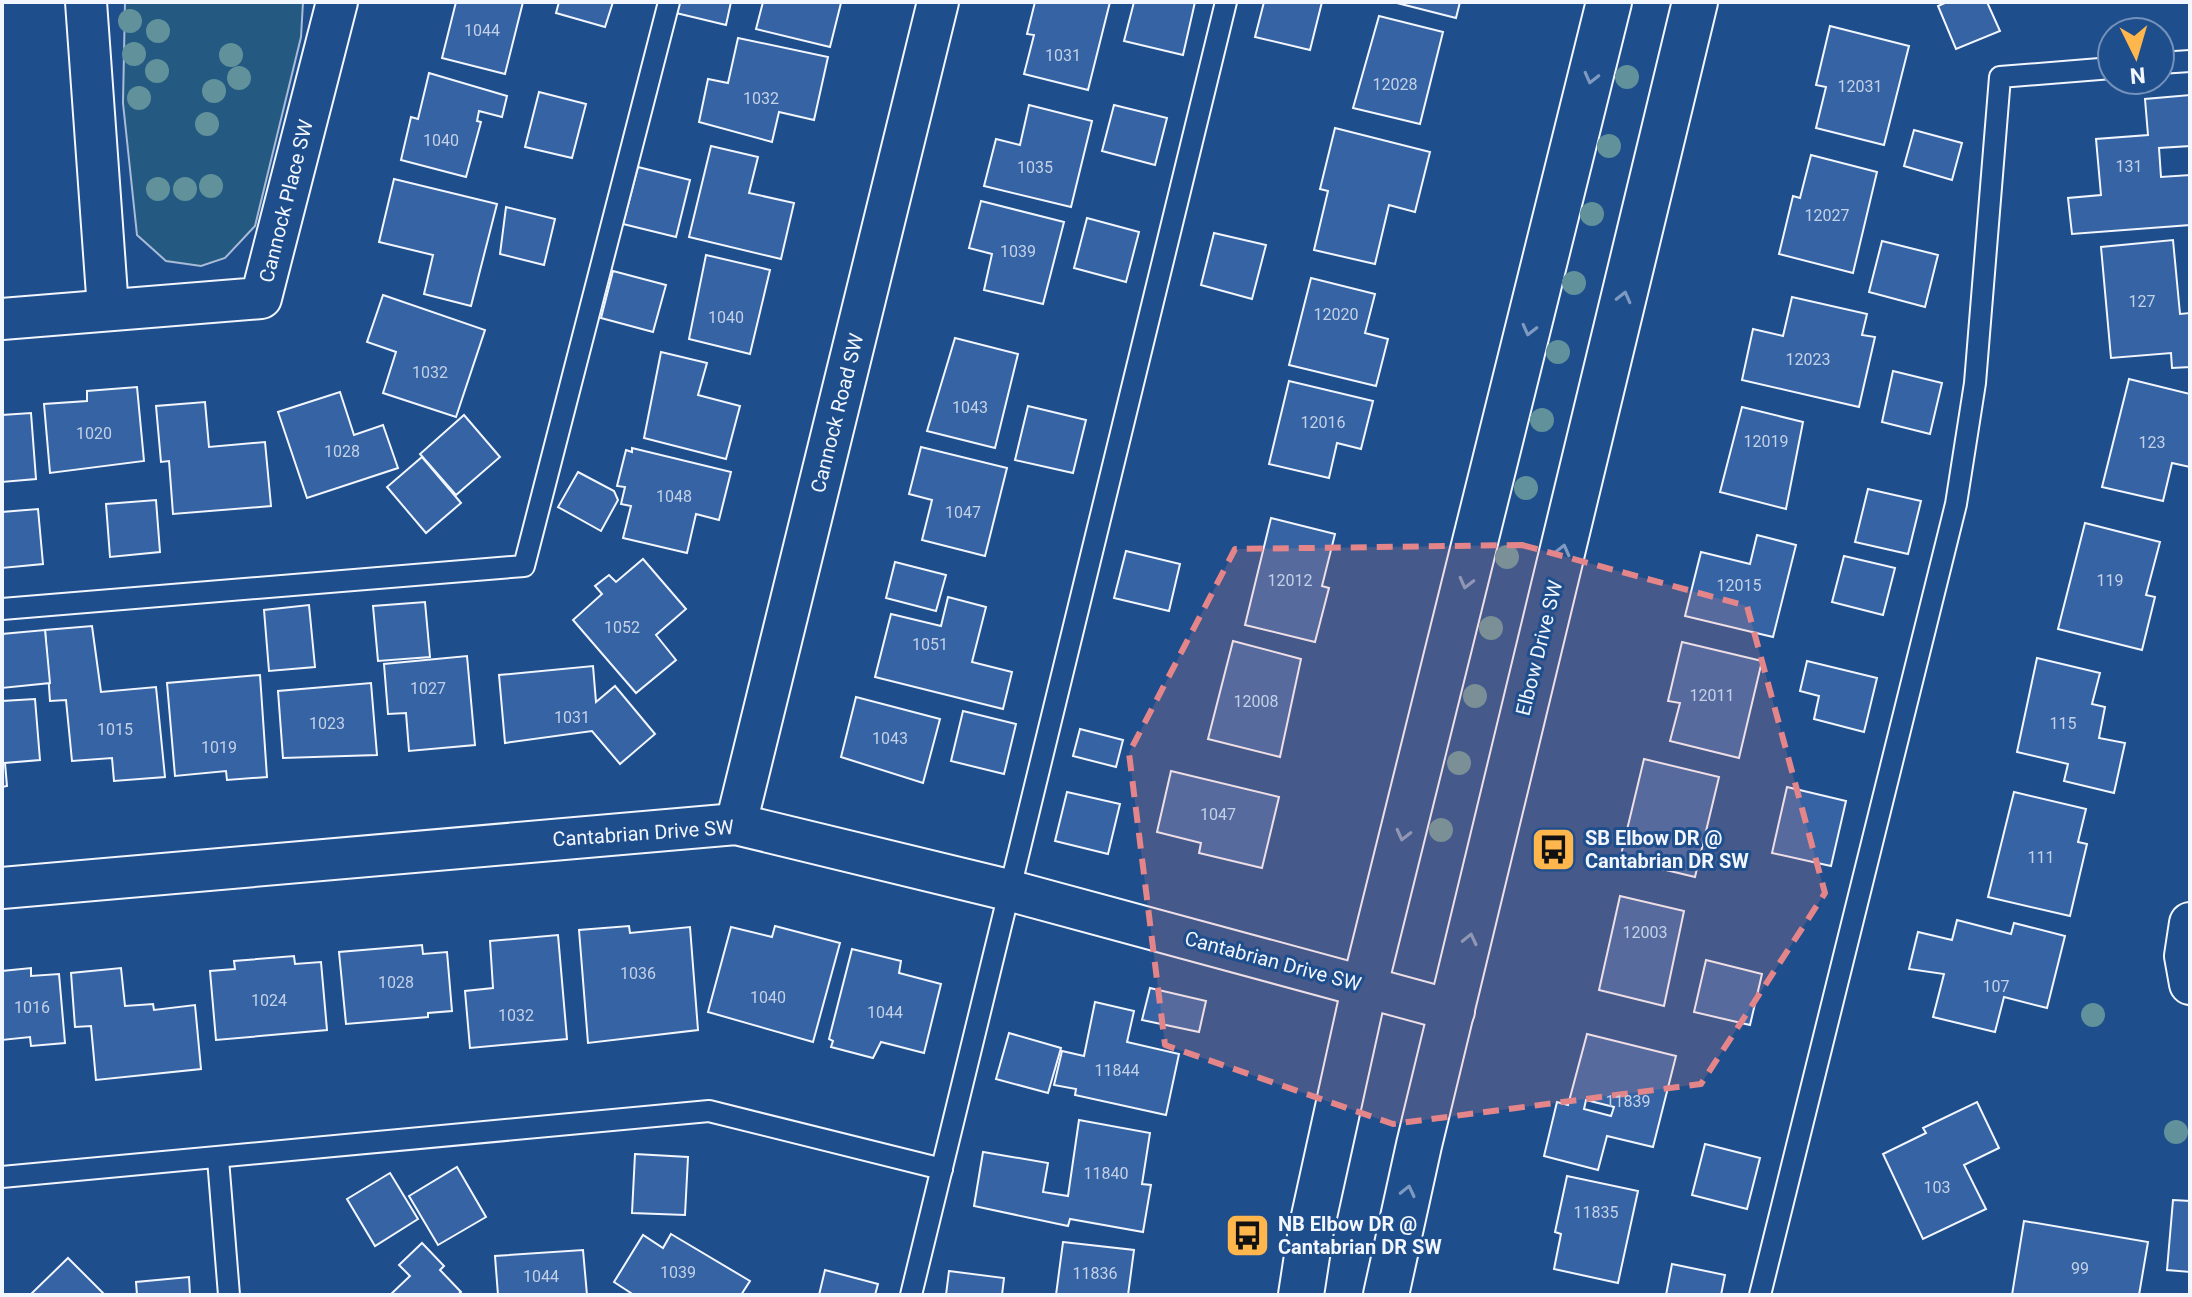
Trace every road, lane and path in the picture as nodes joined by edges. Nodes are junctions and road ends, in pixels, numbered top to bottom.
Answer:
1 (86, 2) edge
2 (337, 2) edge
3 (669, 2) edge
4 (938, 2) edge
5 (1226, 2) edge
6 (1609, 2) edge
7 (1695, 2) edge
8 (2096, 69) edge
9 (108, 309) junction
10 (2, 319) edge
11 (2, 609) edge
12 (736, 824) junction
13 (2, 888) edge
14 (1008, 890) junction
15 (2190, 923) edge
16 (2190, 984) edge
17 (1365, 985) junction
18 (1454, 1011) junction
19 (218, 1159) junction
20 (942, 1169) junction
21 (2, 1177) edge
22 (229, 1295) edge
23 (911, 1295) edge
24 (1301, 1295) edge
25 (1386, 1295) edge
26 (1760, 1295) edge

1 - 9 street
2 - 9 street, Cannock Place SW
3 - 11 lane
4 - 12 street, Cannock Road SW
5 - 14 lane
6 -> 17 street
18 -> 7 street, Elbow Drive SW
8 - 26 lane
9 - 10 street, Cannock Place SW
12 - 13 street, Cantabrian Drive SW
12 - 14 street, Cantabrian Drive SW
14 - 17 street, Cantabrian Drive SW
14 - 20 lane
15 - 16 street
17 - 18 street, Cantabrian Drive SW
17 - 24 street
25 -> 18 street, Elbow Drive SW
19 - 20 lane
19 - 21 lane
19 - 22 lane
20 - 23 lane

